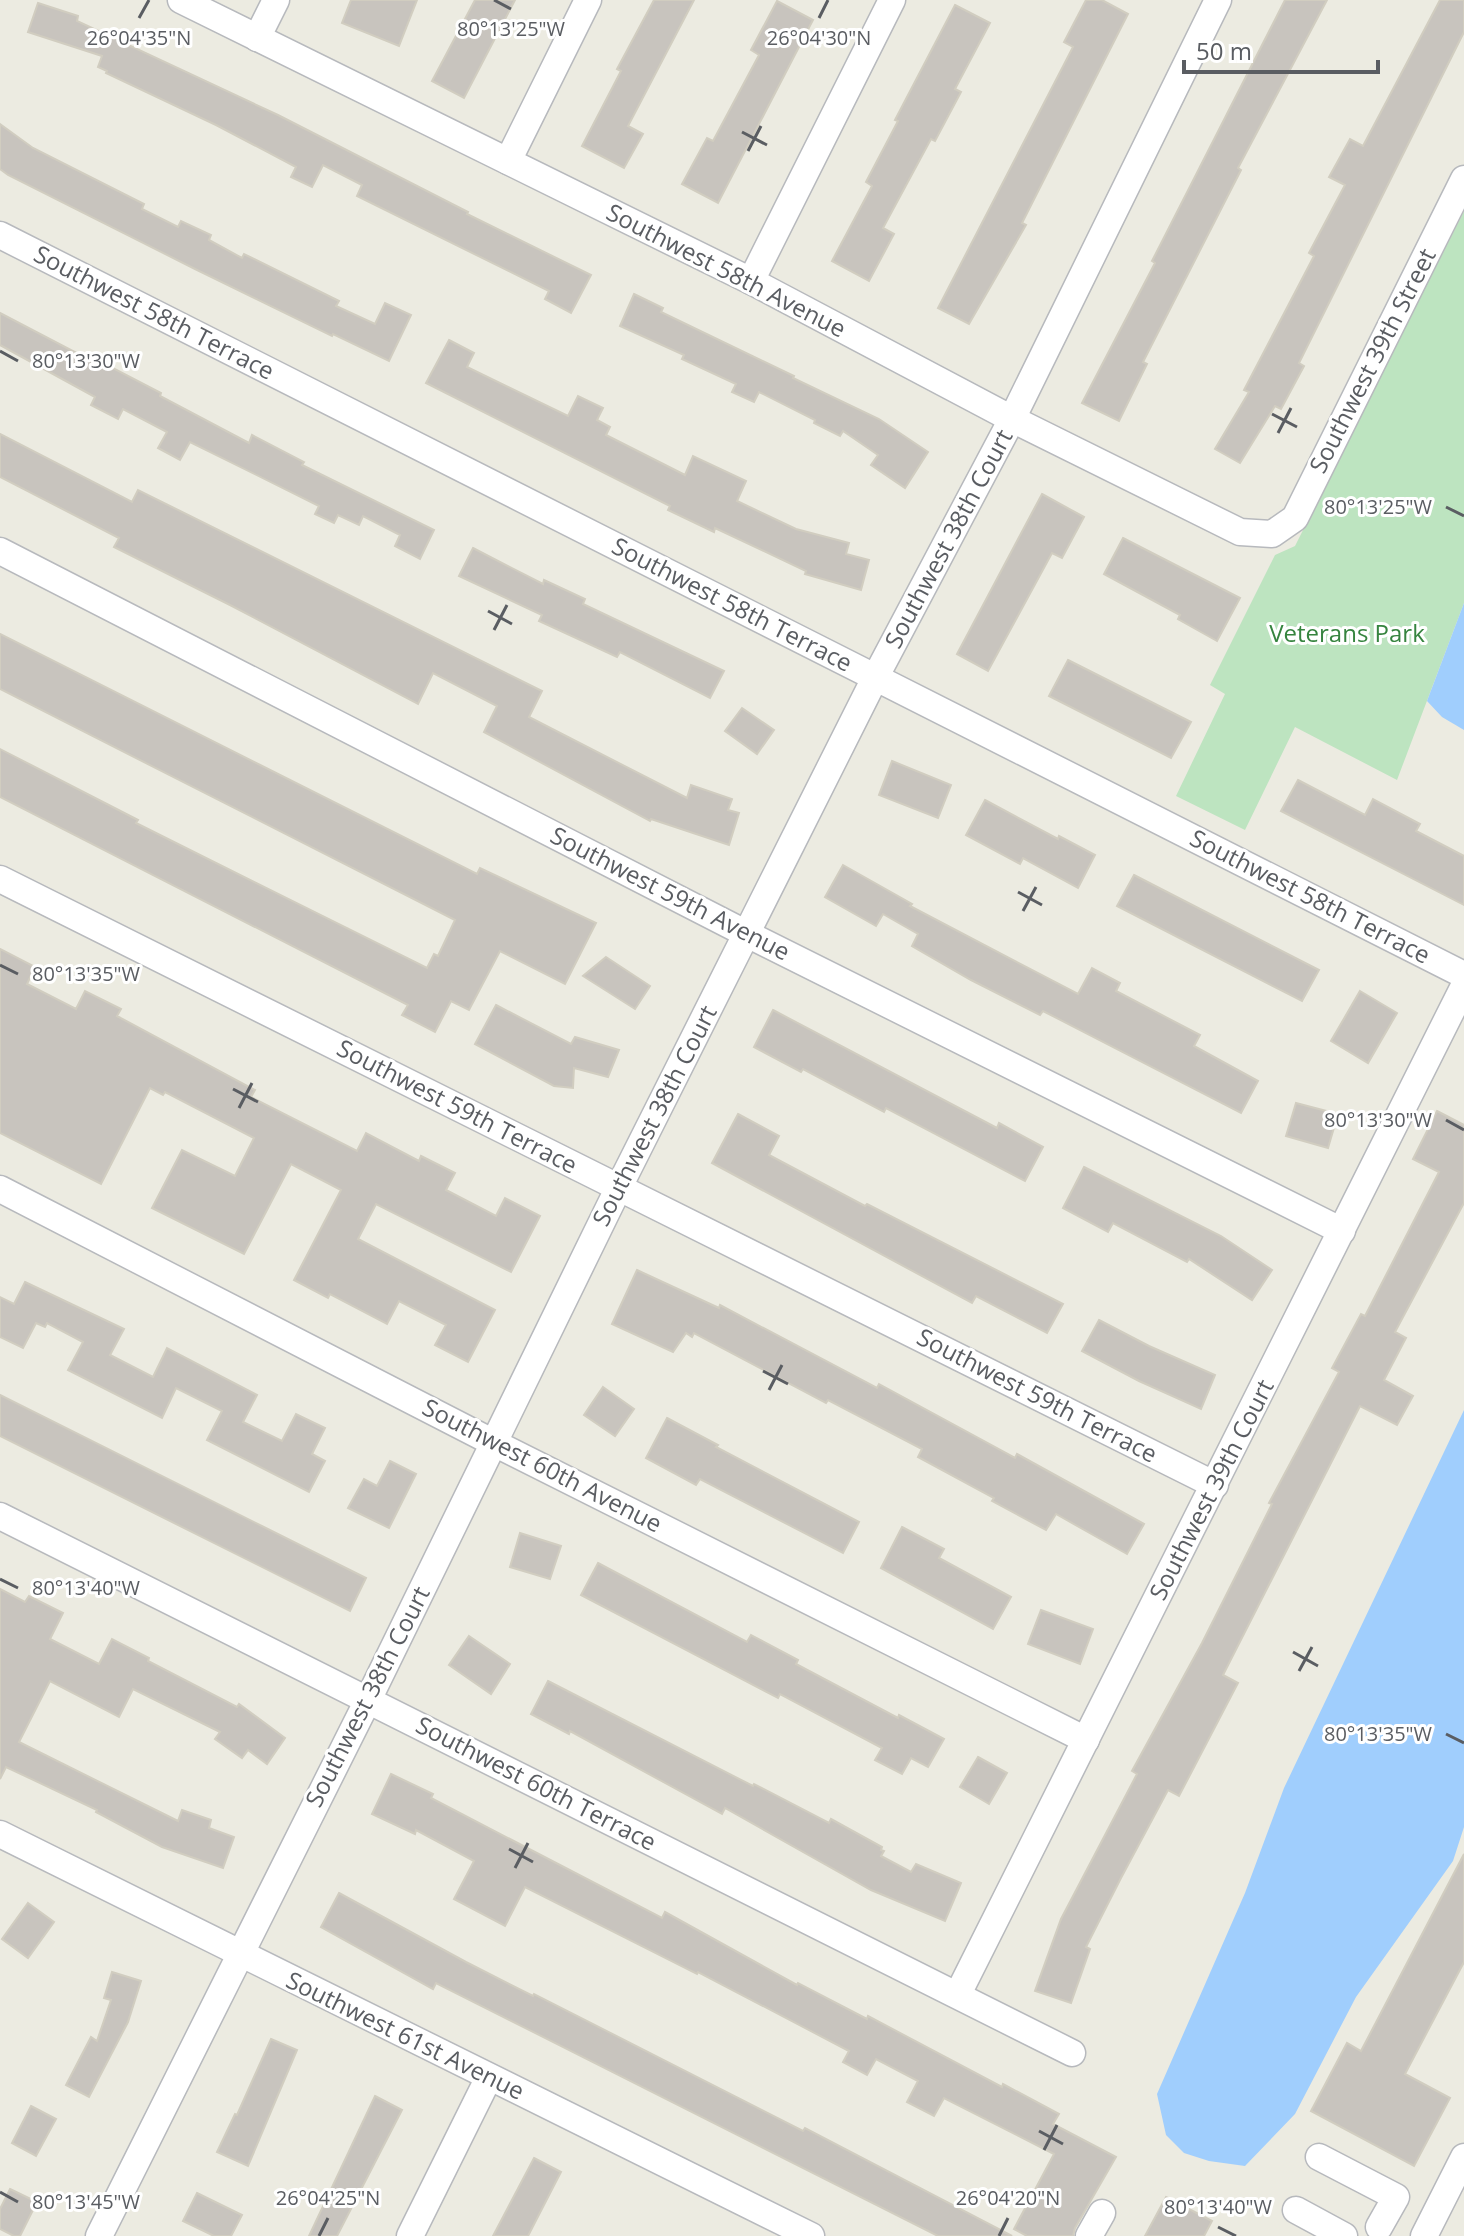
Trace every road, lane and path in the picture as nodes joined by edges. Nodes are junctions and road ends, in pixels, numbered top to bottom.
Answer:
1 (181, 0) edge
2 (276, 0) edge
3 (588, 0) edge
4 (892, 0) edge
5 (1218, 0) edge
6 (257, 38) junction
7 (508, 161) junction
8 (1464, 179) edge
9 (0, 235) edge
10 (751, 281) junction
11 (1012, 419) junction
12 (1272, 534) joint
13 (0, 551) edge
14 (875, 678) junction
15 (0, 879) edge
16 (747, 934) junction
17 (1464, 975) edge
18 (1464, 986) edge
19 (619, 1187) junction
20 (0, 1189) edge
21 (1342, 1231) junction
22 (494, 1443) junction
23 (1215, 1485) junction
24 (0, 1516) edge
25 (368, 1700) junction
26 (1086, 1740) junction
27 (0, 1834) edge
28 (239, 1954) junction
29 (958, 1994) junction
30 (1072, 2053) dead end
31 (489, 2077) junction
32 (1319, 2157) dead end
33 (1464, 2157) edge
34 (1296, 2210) dead end
35 (794, 2232) edge
36 (1384, 2233) edge
37 (99, 2236) edge
38 (410, 2236) edge
39 (1344, 2236) edge
40 (1424, 2236) edge

1 - 6 street, Southwest 58th Avenue
2 - 6 street
3 - 7 street
4 - 10 street
5 - 11 street, Southwest 38th Court
6 - 7 street, Southwest 58th Avenue
7 - 10 street, Southwest 58th Avenue
8 - 12 street, Southwest 39th Street
9 - 14 street, Southwest 58th Terrace
10 - 11 street, Southwest 58th Avenue
11 - 12 street, Southwest 58th Avenue
11 - 14 street, Southwest 38th Court
13 - 16 street, Southwest 59th Avenue
14 - 16 street, Southwest 38th Court
14 - 17 street, Southwest 58th Terrace
15 - 19 street, Southwest 59th Terrace
16 - 19 street, Southwest 38th Court
16 - 21 street, Southwest 59th Avenue
18 - 21 street, Southwest 39th Court
19 - 22 street, Southwest 38th Court
19 - 23 street, Southwest 59th Terrace
20 - 22 street, Southwest 60th Avenue
21 - 23 street, Southwest 39th Court
22 - 25 street, Southwest 38th Court
22 - 26 street, Southwest 60th Avenue
23 - 26 street, Southwest 39th Court
24 - 25 street, Southwest 60th Terrace
25 - 28 street, Southwest 38th Court
25 - 29 street, Southwest 60th Terrace
26 - 29 street, Southwest 39th Court
27 - 28 street, Southwest 61st Avenue
28 - 31 street, Southwest 61st Avenue
28 - 37 street, Southwest 38th Court
29 - 30 street, Southwest 60th Terrace
31 - 35 street, Southwest 61st Avenue
31 - 38 street
32 - 36 street
33 - 40 street
34 - 39 street

